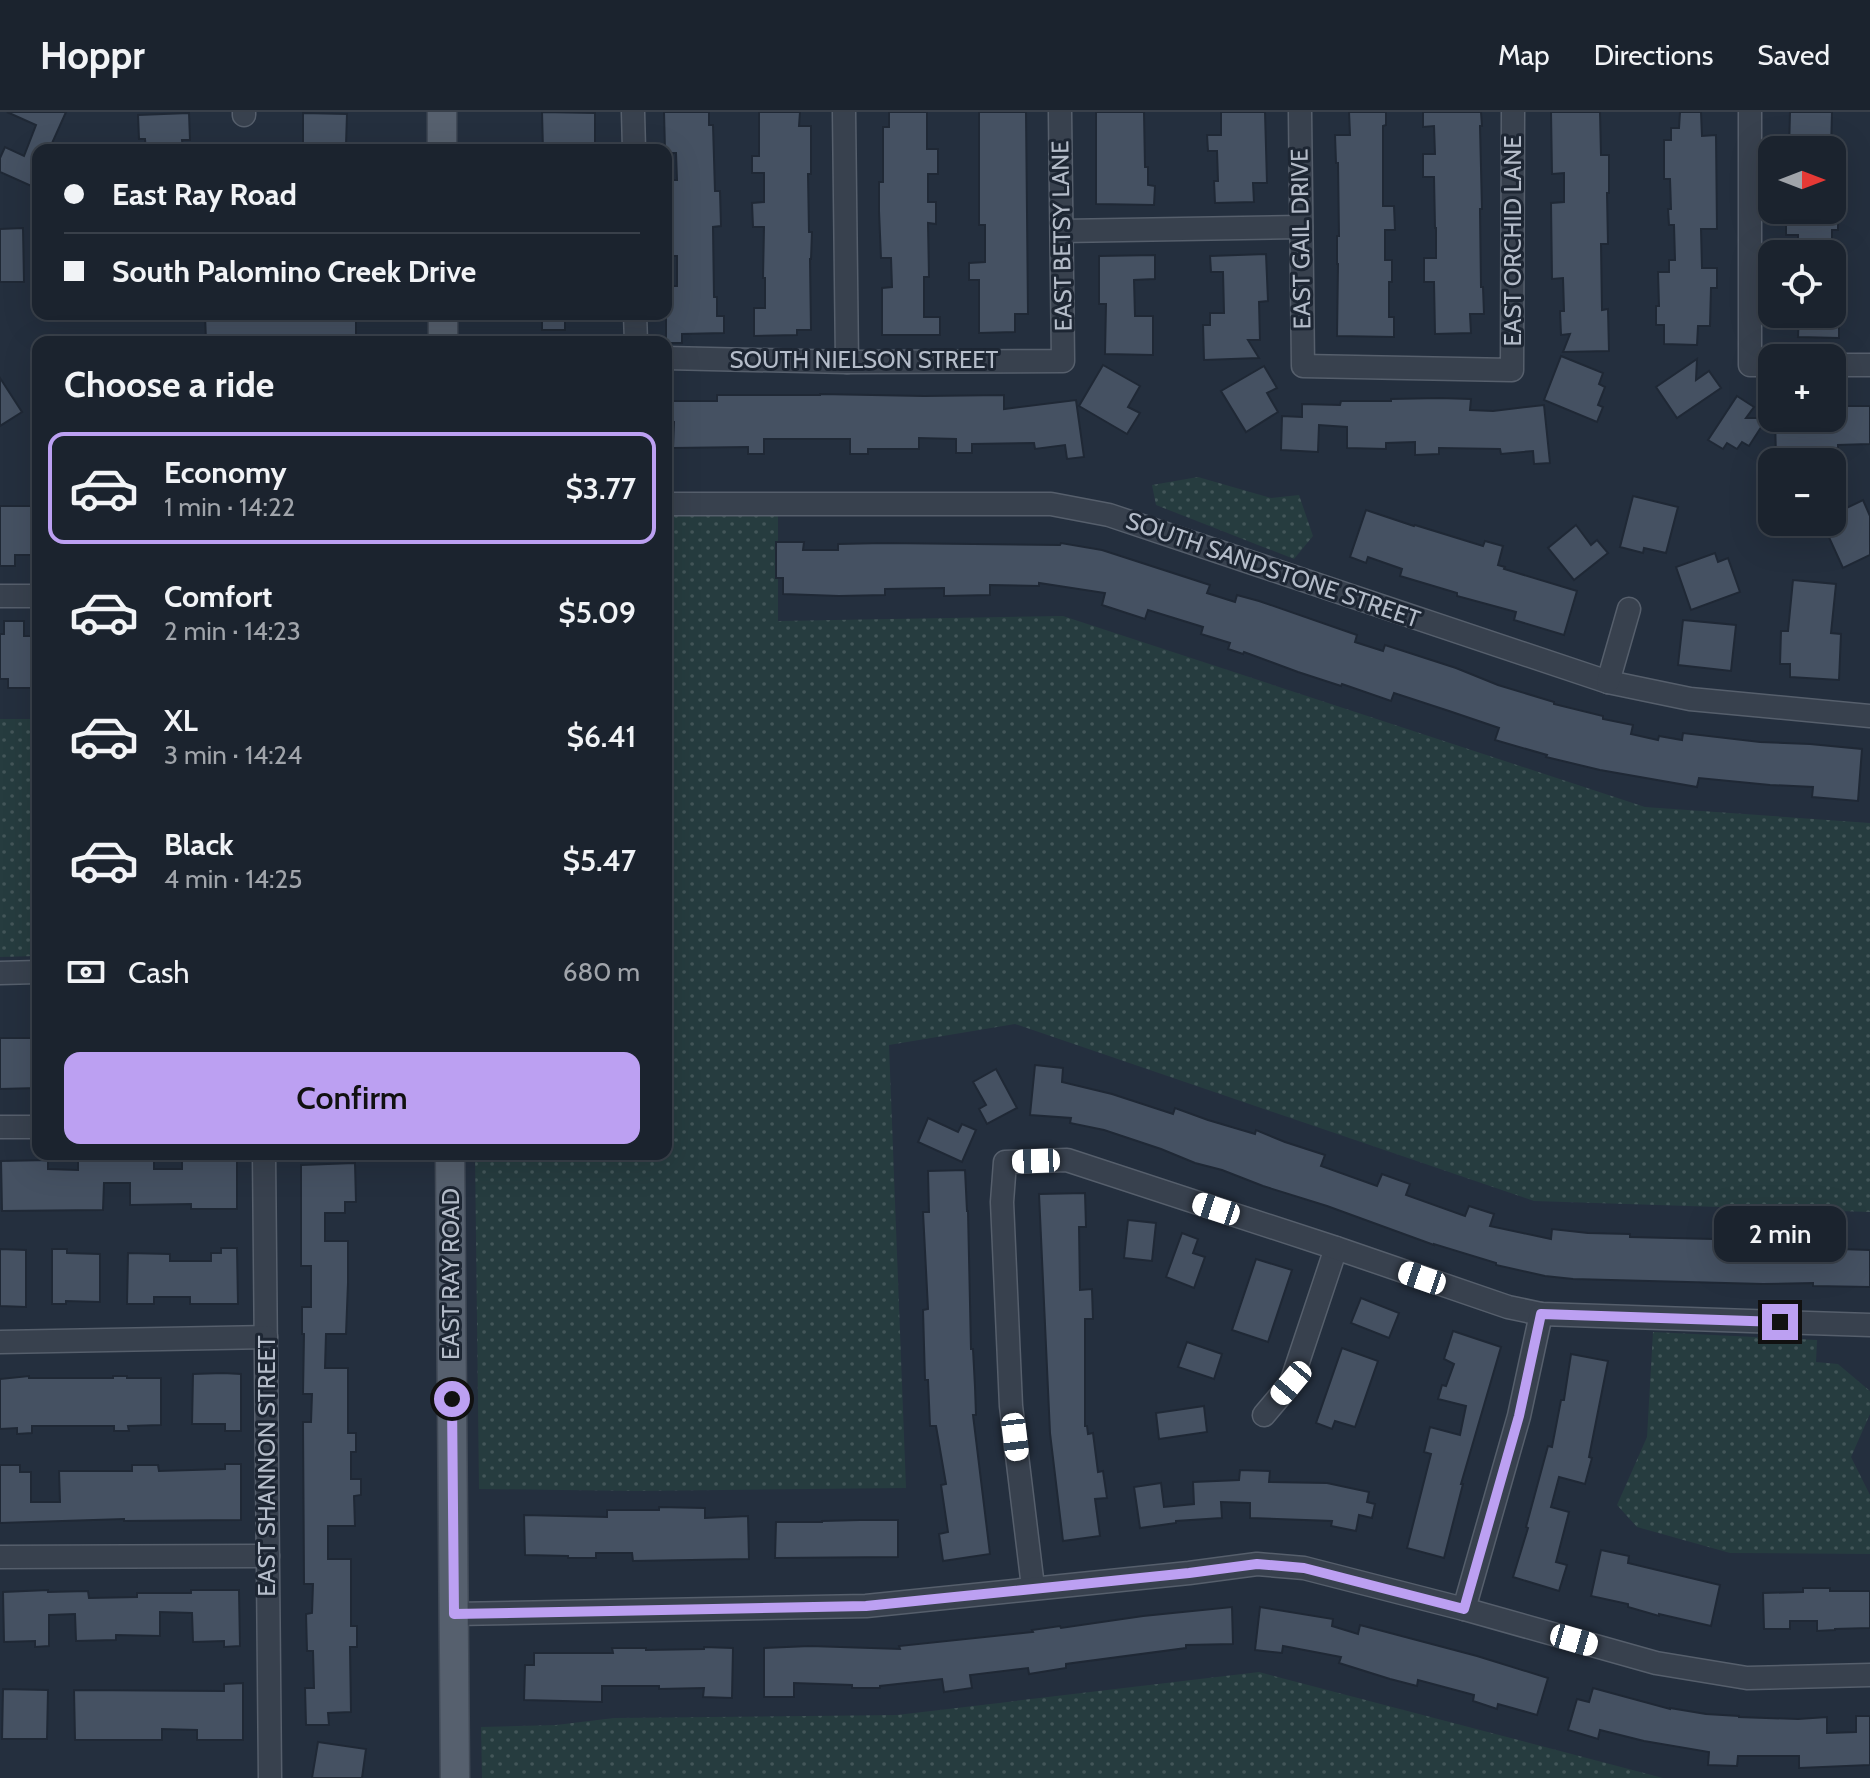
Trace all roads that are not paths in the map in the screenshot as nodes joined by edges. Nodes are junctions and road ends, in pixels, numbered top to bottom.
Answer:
1 (442, 112) edge
2 (633, 112) edge
3 (844, 112) edge
4 (1060, 112) edge
5 (1300, 112) edge
6 (1513, 112) edge
7 (1750, 112) edge
8 (442, 144) edge
9 (634, 144) edge
10 (1301, 227) junction
11 (1062, 231) junction
12 (1760, 344) edge
13 (672, 358) edge
14 (1063, 361) joint
15 (847, 362) junction
16 (1846, 365) edge
17 (1870, 365) edge
18 (1303, 366) joint
19 (672, 504) edge
20 (0, 596) edge
21 (32, 596) edge
22 (1629, 609) dead end
23 (1608, 682) junction
24 (1870, 716) edge
25 (32, 972) edge
26 (0, 973) edge
27 (0, 1127) edge
28 (32, 1127) edge
29 (264, 1160) edge
30 (450, 1160) edge
31 (1336, 1248) junction
32 (1541, 1314) junction
33 (1870, 1325) edge
34 (266, 1337) junction
35 (0, 1342) edge
36 (1264, 1415) dead end
37 (268, 1556) junction
38 (0, 1557) edge
39 (1033, 1587) junction
40 (1464, 1609) junction
41 (454, 1614) junction
42 (1870, 1675) edge
43 (270, 1778) edge
44 (455, 1778) edge

1 - 8 main road
2 - 9 street
3 - 15 street
4 - 11 street, EAST BETSY LANE
5 - 10 street, EAST GAIL DRIVE
6 - 18 street, EAST ORCHID LANE
7 - 12 street
10 - 11 street
10 - 18 street, EAST GAIL DRIVE
11 - 14 street, EAST BETSY LANE
13 - 15 street, SOUTH NIELSON STREET
14 - 15 street, SOUTH NIELSON STREET
16 - 17 street
19 - 23 street, SOUTH SANDSTONE STREET
20 - 21 street
22 - 23 street
23 - 24 street, SOUTH SANDSTONE STREET
25 - 26 street
27 - 28 street
29 - 34 street, EAST SHANNON STREET
30 - 41 main road, EAST RAY ROAD
31 - 32 street
31 - 36 street
31 - 39 street
32 - 33 street
32 - 40 street
34 - 35 street
34 - 37 street, EAST SHANNON STREET
37 - 38 street
37 - 43 street, EAST SHANNON STREET
39 - 40 street
39 - 41 street
40 - 42 street
41 - 44 main road, EAST RAY ROAD

